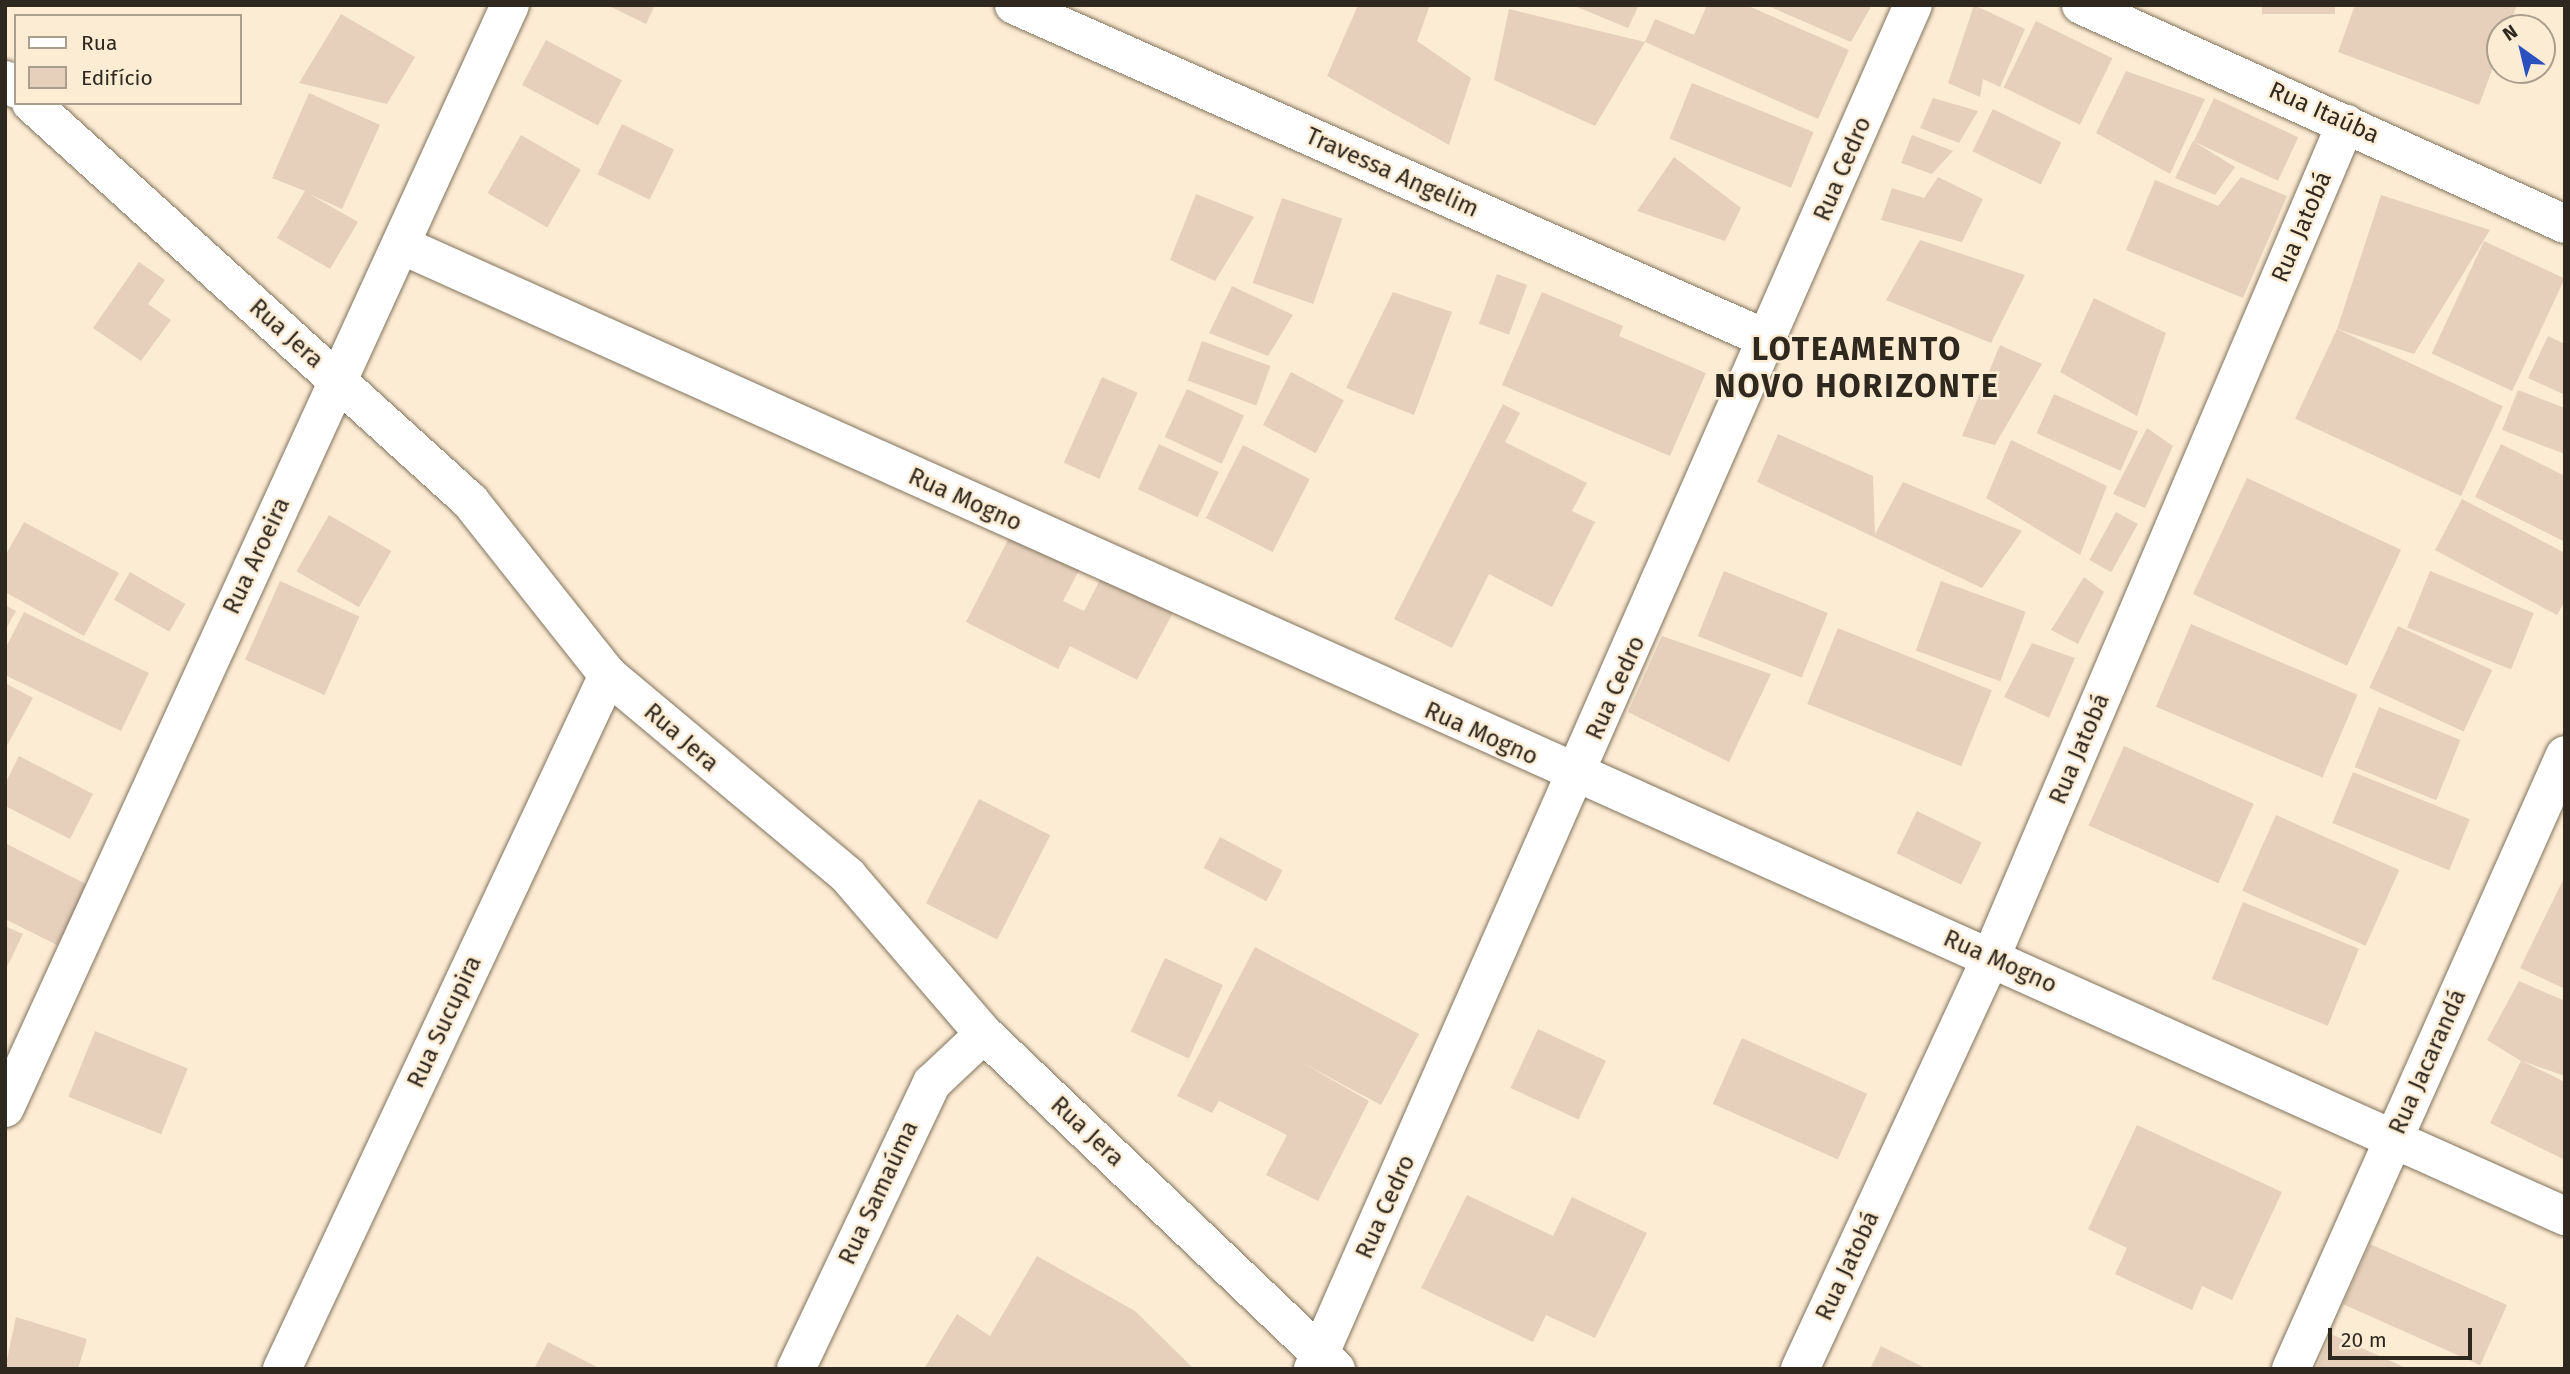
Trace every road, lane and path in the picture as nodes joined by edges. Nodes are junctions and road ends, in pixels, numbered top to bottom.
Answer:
1 (510, 5) edge
2 (1014, 5) edge
3 (1913, 5) edge
4 (2081, 5) edge
5 (33, 105) edge
6 (2346, 123) junction
7 (2565, 224) edge
8 (401, 245) junction
9 (1769, 340) junction
10 (337, 381) junction
11 (608, 675) junction
12 (2565, 755) edge
13 (1577, 778) junction
14 (1991, 957) junction
15 (984, 1034) junction
16 (5, 1108) edge
17 (2393, 1139) junction
18 (2565, 1216) edge
19 (1323, 1364) edge
20 (282, 1369) edge
21 (796, 1369) edge
22 (1800, 1369) edge
23 (2291, 1369) edge

1 - 8 street, Rua Aroeira
2 - 9 street, Travessa Angelim
3 - 9 street, Rua Cedro
4 - 6 street, Rua Itaúba
5 - 10 street, Rua Jera
6 - 7 street, Rua Itaúba
6 - 14 street, Rua Jatobá
8 - 10 street, Rua Aroeira
8 - 13 street, Rua Mogno
9 - 13 street, Rua Cedro
10 - 11 street, Rua Jera
10 - 16 street, Rua Aroeira
11 - 15 street, Rua Jera
11 - 20 street, Rua Sucupira
12 - 17 street, Rua Jacarandá
13 - 14 street, Rua Mogno
13 - 19 street, Rua Cedro
14 - 17 street, Rua Mogno
14 - 22 street, Rua Jatobá
15 - 19 street, Rua Jera
15 - 21 street, Rua Samaúma
17 - 18 street, Rua Mogno
17 - 23 street, Rua Jacarandá

